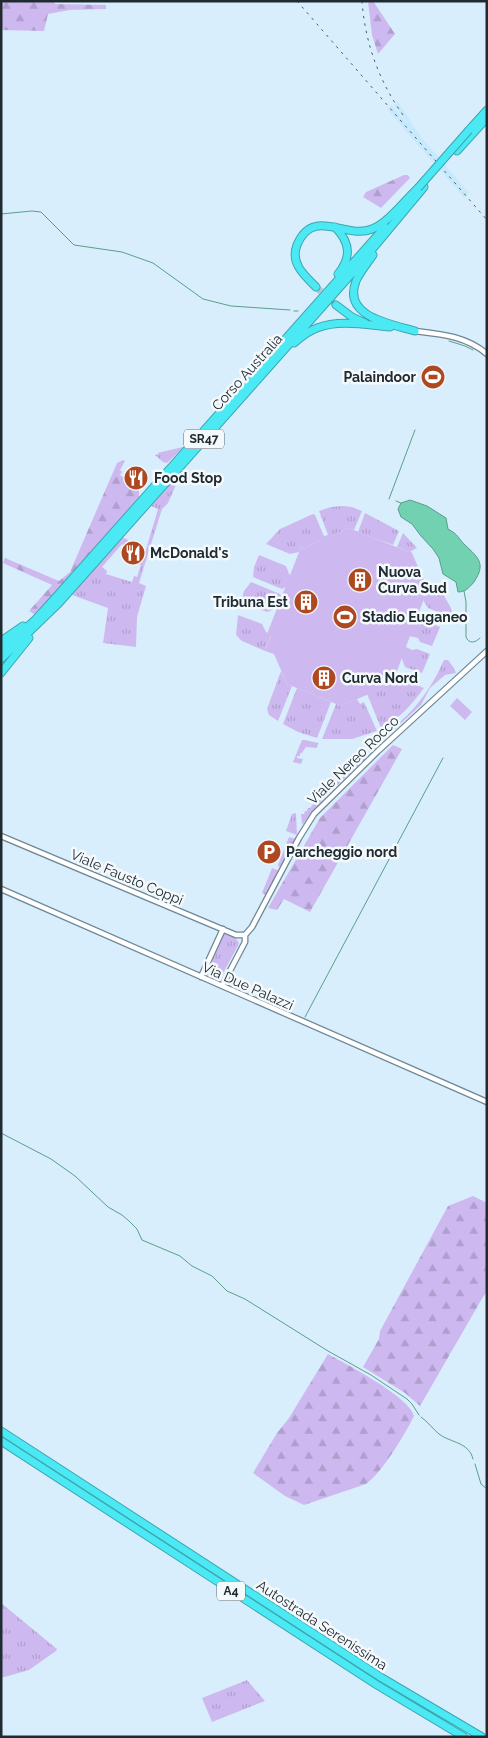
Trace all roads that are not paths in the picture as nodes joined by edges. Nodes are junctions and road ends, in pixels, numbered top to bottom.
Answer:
1 (487, 110) edge
2 (487, 118) edge
3 (487, 123) edge
4 (457, 151) junction
5 (421, 188) junction
6 (398, 218) junction
7 (334, 227) junction
8 (316, 287) tunnel mouth
9 (336, 305) tunnel mouth
10 (370, 325) junction
11 (294, 329) junction
12 (415, 331) junction
13 (487, 354) edge
14 (273, 361) junction
15 (55, 598) junction
16 (44, 618) junction
17 (1, 641) edge
18 (1, 650) edge
19 (487, 651) edge
20 (1, 659) edge
21 (1, 673) edge
22 (1, 836) edge
23 (1, 888) edge
24 (223, 929) junction
25 (245, 935) junction
26 (202, 978) junction
27 (222, 986) junction
28 (487, 1102) edge
29 (1, 1431) edge
30 (1, 1441) edge
31 (464, 1737) edge
32 (482, 1737) edge

1 - 5 highway, Corso Australia / SR47, bridge
2 - 4 highway, Corso Australia / SR47
3 - 4 highway
4 - 5 highway, Corso Australia / SR47
5 - 6 highway, Corso Australia / SR47
5 - 7 highway
5 - 11 highway, Corso Australia / SR47
6 - 12 highway
6 - 14 highway, Corso Australia / SR47
7 - 8 highway
7 - 11 highway
9 - 10 highway
10 - 12 highway
10 - 14 highway
11 - 15 highway, Corso Australia / SR47
12 - 13 street
14 - 16 highway, Corso Australia / SR47
15 - 17 highway, SR47
15 - 18 highway, Corso Australia / SR47
16 - 20 highway, Corso Australia / SR47
16 - 21 highway, SR47
19 - 25 street, Viale Nereo Rocco
22 - 24 street, Viale Fausto Coppi
23 - 26 street, Via Due Palazzi
24 - 25 street, Viale Fausto Coppi
24 - 26 street
25 - 27 street, Viale Nereo Rocco
26 - 27 street, Via Due Palazzi
27 - 28 street, Via Due Palazzi
29 - 32 highway, Autostrada Serenissima / A4
30 - 31 highway, Autostrada Serenissima / A4

